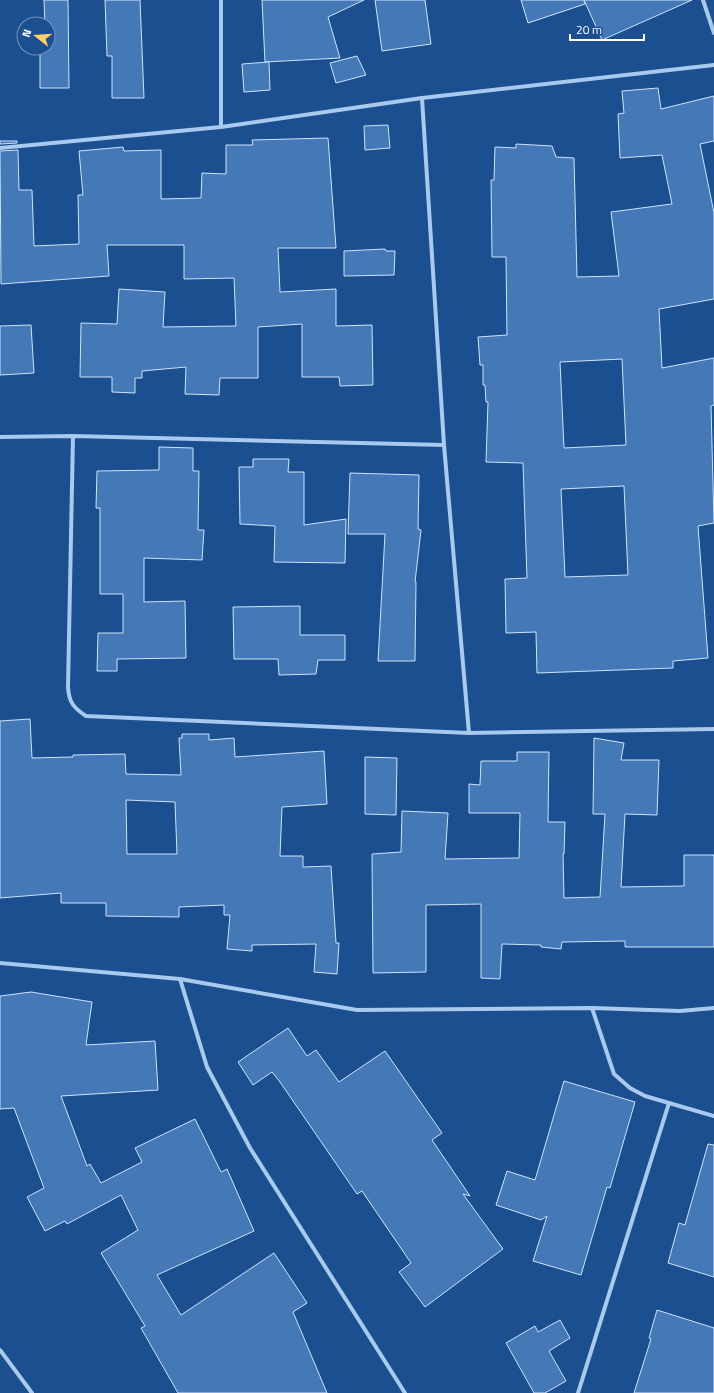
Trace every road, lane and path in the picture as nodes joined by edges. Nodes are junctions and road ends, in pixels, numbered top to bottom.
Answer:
1 (221, 0) edge
2 (703, 0) edge
3 (714, 34) edge
4 (714, 65) edge
5 (422, 98) junction
6 (221, 127) junction
7 (0, 148) edge
8 (73, 436) junction
9 (0, 437) edge
10 (444, 445) junction
11 (714, 729) edge
12 (469, 733) junction
13 (0, 963) edge
14 (180, 979) junction
15 (592, 1008) junction
16 (714, 1008) edge
17 (669, 1103) junction
18 (714, 1116) edge
19 (0, 1350) edge
20 (32, 1393) edge
21 (405, 1393) edge
22 (578, 1393) edge

1 - 6 street
2 - 3 street
4 - 5 street
5 - 6 street
5 - 10 street
6 - 7 street
8 - 9 street
8 - 10 street
8 - 12 street
10 - 12 street
11 - 12 street
13 - 14 street
14 - 15 street
14 - 21 street
15 - 16 street
15 - 17 street
17 - 18 street
17 - 22 street
19 - 20 street

